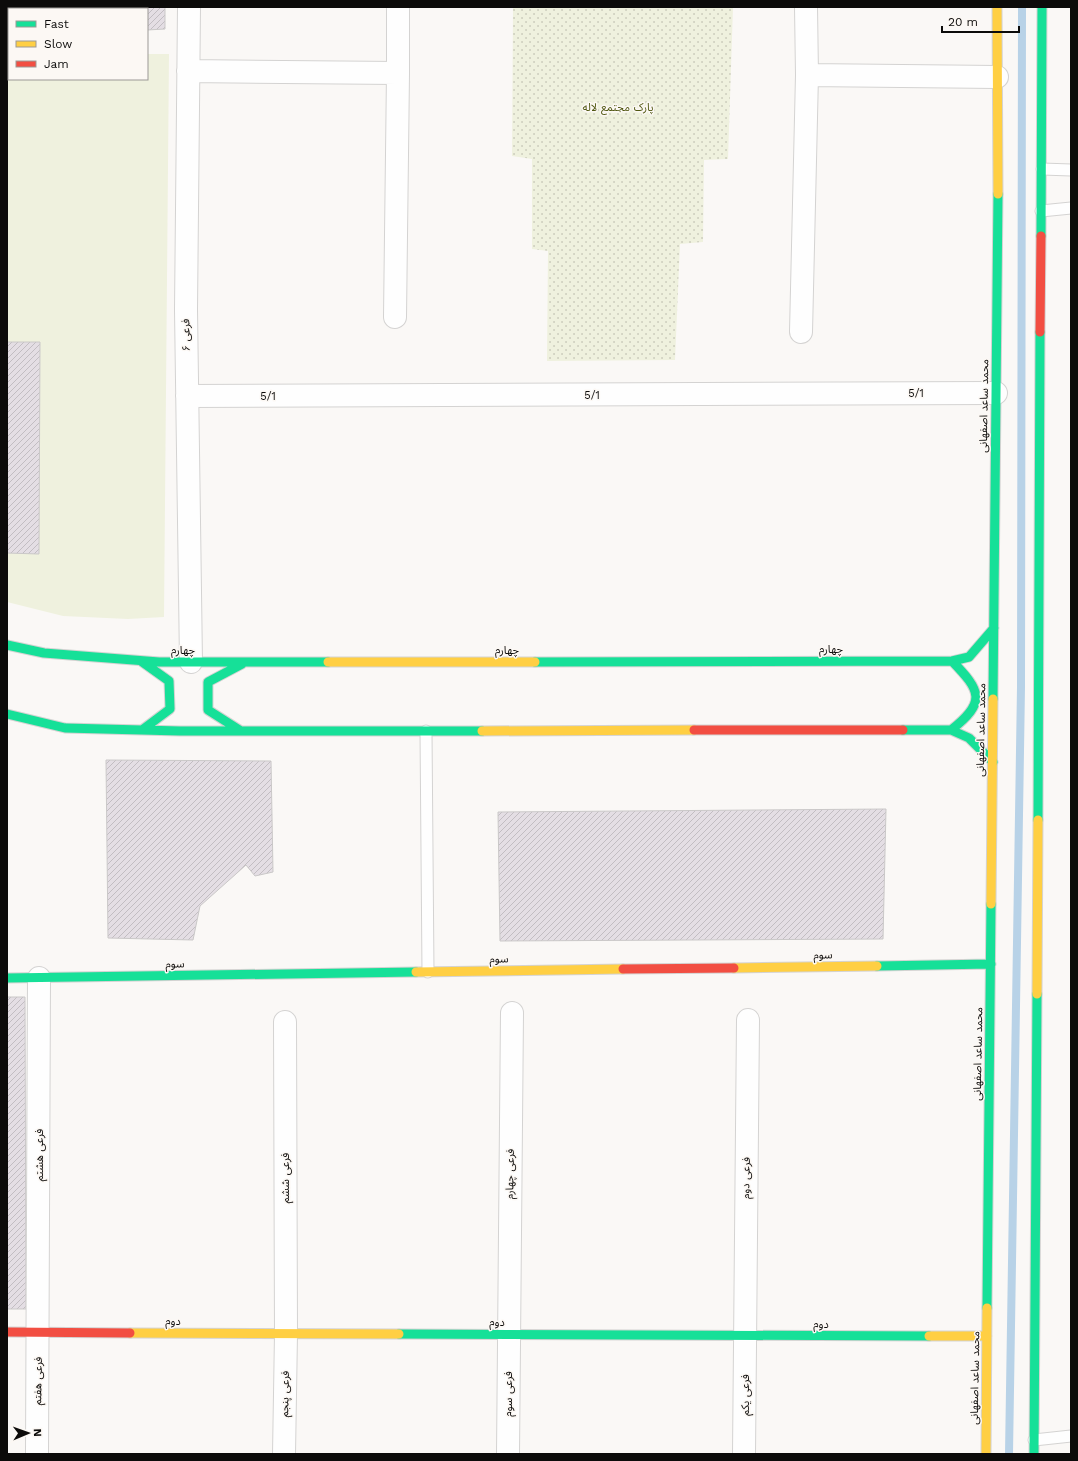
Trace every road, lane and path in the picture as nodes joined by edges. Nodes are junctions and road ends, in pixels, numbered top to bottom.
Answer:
1 (189, 7) edge
2 (398, 7) edge
3 (806, 7) edge
4 (998, 7) edge
5 (1042, 7) edge
6 (188, 71) junction
7 (398, 73) junction
8 (807, 75) junction
9 (997, 77) junction
10 (1042, 169) junction
11 (1071, 170) edge
12 (1071, 208) edge
13 (1042, 211) junction
14 (395, 318) dead end
15 (801, 332) dead end
16 (996, 393) junction
17 (187, 396) junction
18 (994, 628) junction
19 (7, 645) edge
20 (141, 661) junction
21 (952, 661) junction
22 (191, 662) junction
23 (245, 662) junction
24 (7, 714) edge
25 (29, 728) dead end
26 (64, 728) junction
27 (142, 730) junction
28 (951, 730) junction
29 (241, 731) junction
30 (426, 731) junction
31 (993, 762) junction
32 (991, 964) junction
33 (428, 972) junction
34 (7, 978) edge
35 (39, 978) junction
36 (512, 1013) dead end
37 (748, 1020) dead end
38 (285, 1022) dead end
39 (7, 1332) edge
40 (39, 1333) junction
41 (286, 1334) junction
42 (509, 1334) junction
43 (745, 1335) junction
44 (987, 1336) junction
45 (1071, 1436) edge
46 (1034, 1440) junction
47 (37, 1454) edge
48 (284, 1454) edge
49 (508, 1454) edge
50 (744, 1454) edge
51 (986, 1454) edge
52 (1034, 1454) edge

1 - 6 street, فرعی ۶
2 - 7 street
3 - 8 street
4 - 9 street, محمد ساعد اصفهانی
5 - 10 street
6 - 7 street
6 - 17 street, فرعی ۶
7 - 14 street
8 - 9 street
8 - 15 street
9 - 16 street, محمد ساعد اصفهانی
10 - 11 lane
10 - 13 street
12 - 13 lane
13 - 46 street
16 - 17 street, 5/1
16 - 18 street, محمد ساعد اصفهانی
17 - 22 street, فرعی ۶
18 - 21 street, چهارم
18 - 31 street, محمد ساعد اصفهانی
19 - 20 street, چهارم
20 - 22 street, چهارم
20 - 27 street
21 - 23 street, چهارم
21 - 28 street
22 - 23 street, چهارم
23 - 29 street
24 - 26 street
25 - 26 street
26 - 27 street
27 - 29 street
28 - 30 street
28 - 31 street
29 - 30 street
30 - 33 lane
31 - 32 street, محمد ساعد اصفهانی
32 - 33 street, سوم
32 - 44 street, محمد ساعد اصفهانی
33 - 35 street, سوم
34 - 35 street, سوم
35 - 40 street, فرعی هشتم
36 - 42 street, فرعی چهارم
37 - 43 street, فرعی دوم
38 - 41 street, فرعی ششم
39 - 40 street, دوم
40 - 41 street, دوم
40 - 47 street, فرعی هفتم
41 - 42 street, دوم
41 - 48 street, فرعی پنجم
42 - 43 street, دوم
42 - 49 street, فرعی سوم
43 - 44 street, دوم
43 - 50 street, فرعی یکم
44 - 51 street, محمد ساعد اصفهانی
45 - 46 lane
46 - 52 street

